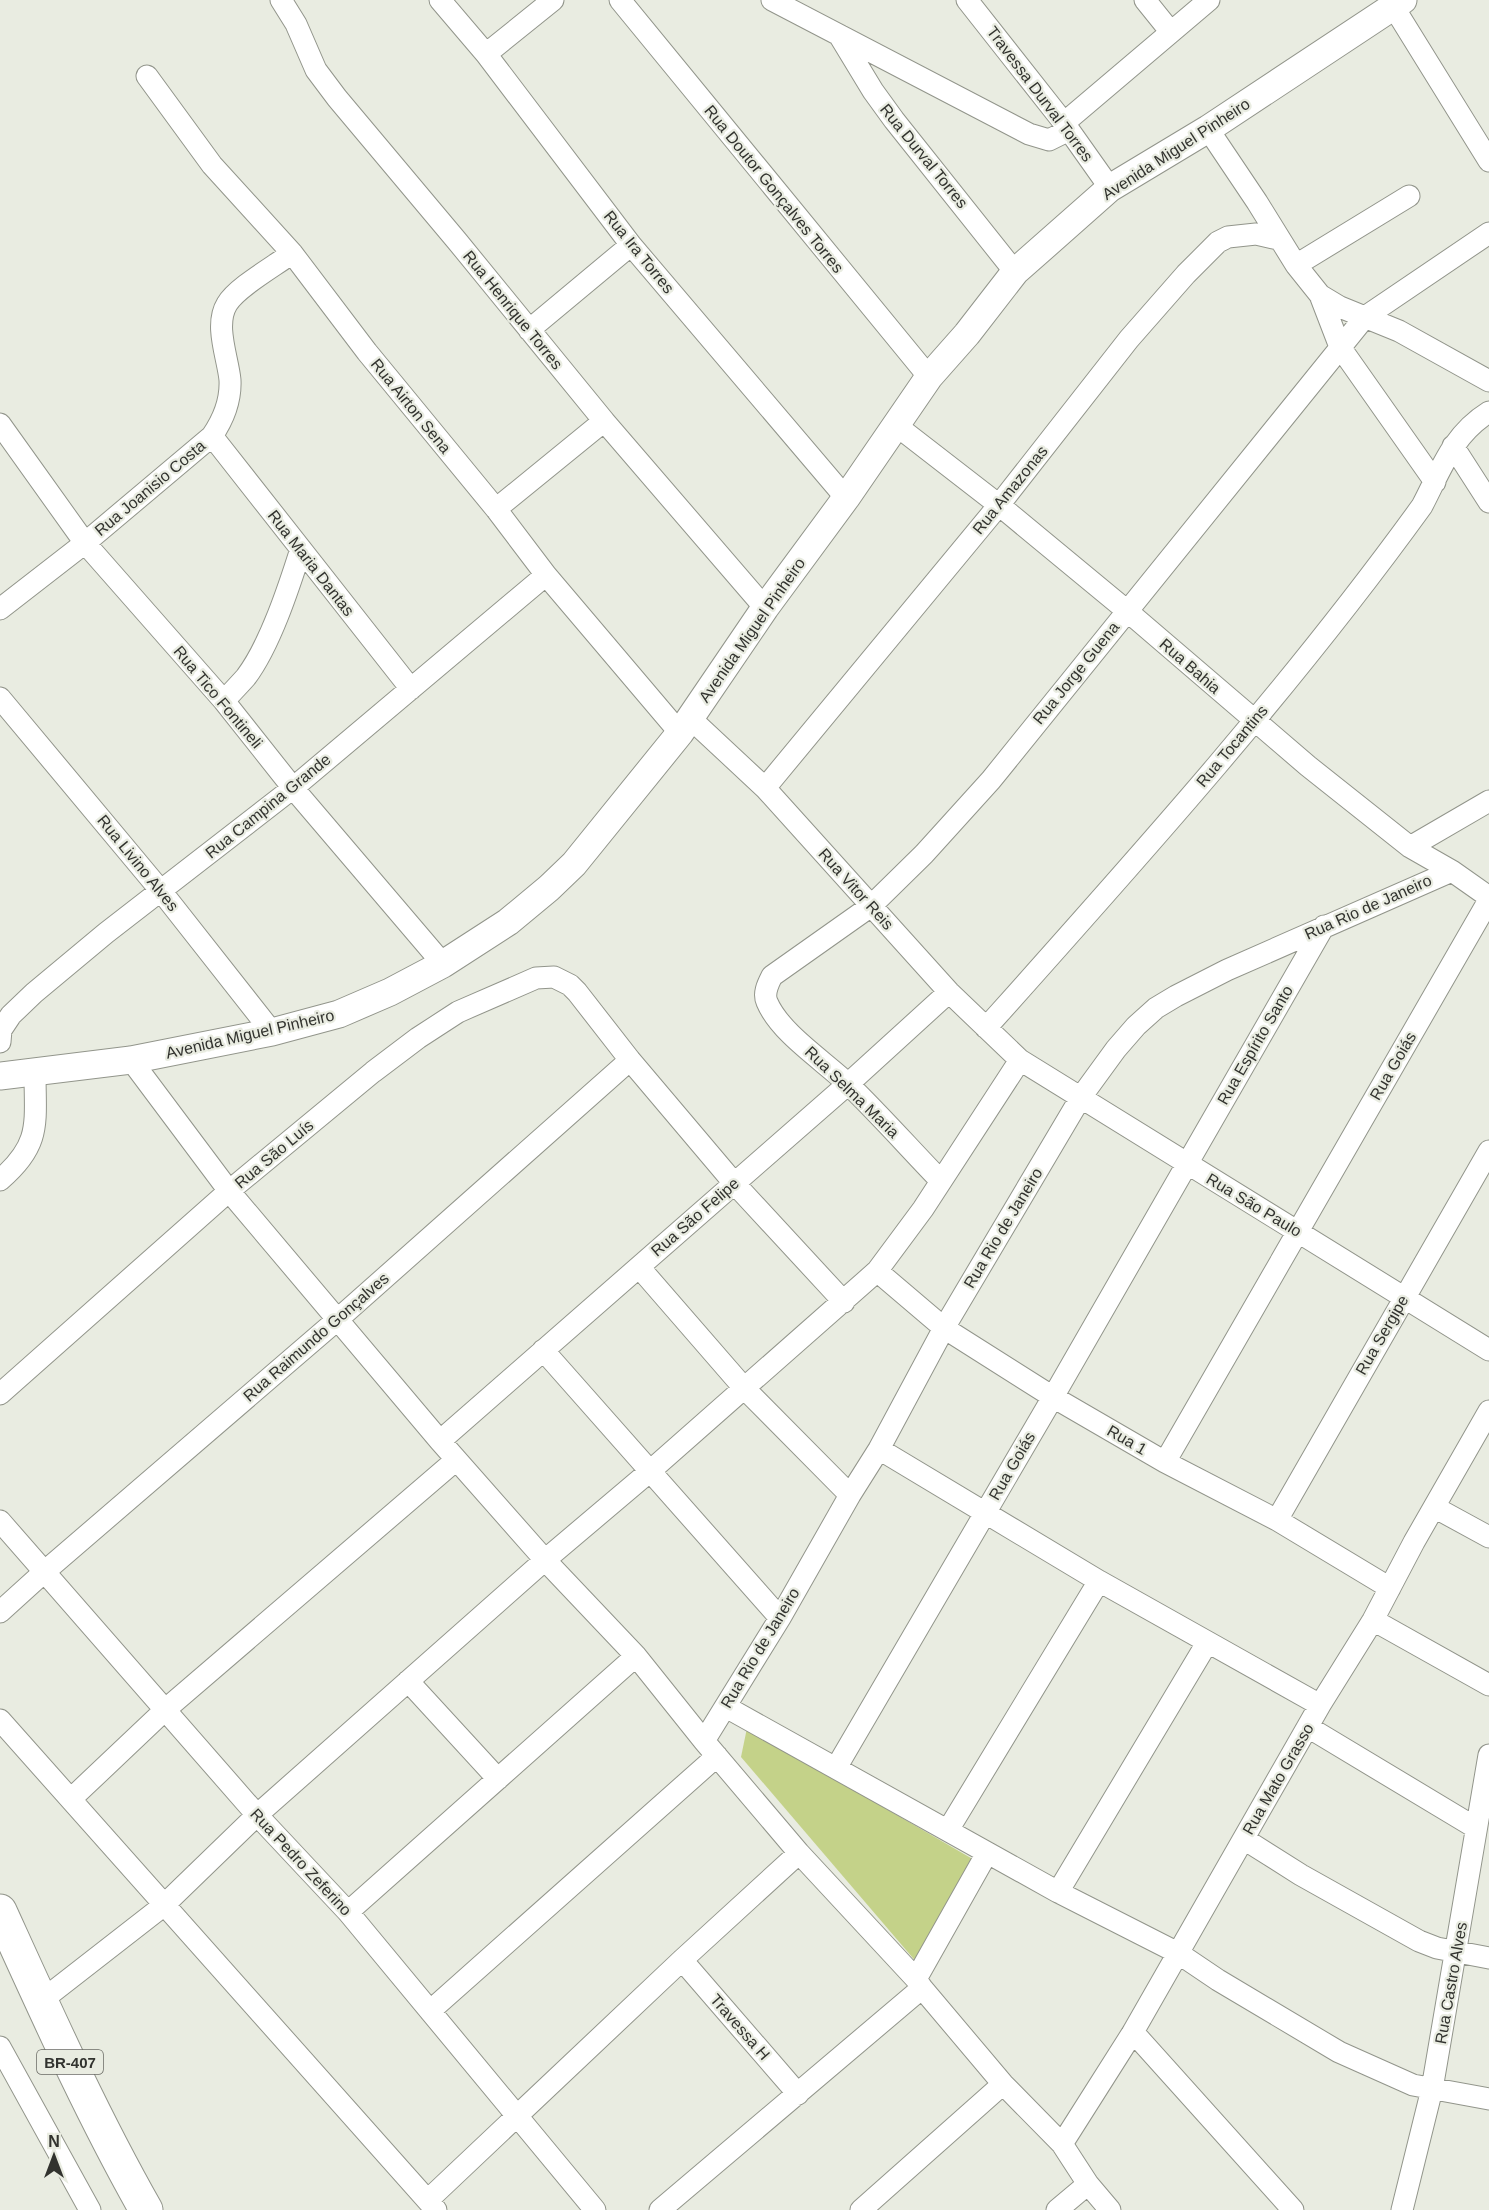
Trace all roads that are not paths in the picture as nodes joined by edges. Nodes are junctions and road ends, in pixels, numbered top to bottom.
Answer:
1 (282, 0) edge
2 (440, 0) edge
3 (553, 0) edge
4 (620, 0) edge
5 (771, 0) edge
6 (968, 0) edge
7 (1145, 0) edge
8 (1209, 0) edge
9 (1398, 3) edge
10 (1170, 31) junction
11 (839, 35) junction
12 (486, 54) junction
13 (147, 76) dead end
14 (1067, 126) junction
15 (1208, 129) junction
16 (1489, 161) edge
17 (1110, 188) junction
18 (1409, 196) dead end
19 (1489, 233) edge
20 (1278, 239) junction
21 (631, 245) junction
22 (292, 253) junction
23 (1296, 265) junction
24 (1016, 272) junction
25 (1320, 295) junction
26 (1365, 317) junction
27 (529, 330) junction
28 (1340, 347) junction
29 (929, 377) junction
30 (1489, 381) edge
31 (1489, 412) edge
32 (604, 421) junction
33 (0, 424) edge
34 (897, 426) junction
35 (212, 436) junction
36 (1453, 446) junction
37 (1435, 482) junction
38 (846, 498) junction
39 (1489, 502) edge
40 (999, 505) junction
41 (496, 509) junction
42 (85, 543) junction
43 (301, 549) junction
44 (546, 575) junction
45 (765, 608) junction
46 (0, 609) edge
47 (1126, 610) junction
48 (411, 689) junction
49 (0, 698) edge
50 (224, 701) junction
51 (1254, 722) junction
52 (686, 726) junction
53 (292, 788) junction
54 (765, 788) junction
55 (1489, 801) edge
56 (1410, 847) junction
57 (1452, 871) junction
58 (161, 891) junction
59 (1489, 899) edge
60 (871, 906) junction
61 (1324, 926) junction
62 (443, 964) junction
63 (949, 992) junction
64 (766, 1001) joint
65 (986, 1029) junction
66 (272, 1032) junction
67 (0, 1042) edge
68 (131, 1060) junction
69 (630, 1060) junction
70 (1020, 1060) junction
71 (1, 1071) edge
72 (35, 1073) junction
73 (848, 1084) junction
74 (1081, 1096) junction
75 (1489, 1151) edge
76 (1186, 1163) junction
77 (0, 1180) edge
78 (940, 1181) junction
79 (734, 1183) junction
80 (229, 1191) junction
81 (1298, 1231) junction
82 (639, 1267) junction
83 (878, 1271) junction
84 (1405, 1297) junction
85 (844, 1302) junction
86 (336, 1320) junction
87 (944, 1328) junction
88 (543, 1350) junction
89 (1489, 1350) edge
90 (744, 1388) junction
91 (0, 1394) edge
92 (1053, 1397) junction
93 (1489, 1411) edge
94 (440, 1441) junction
95 (879, 1449) junction
96 (456, 1460) junction
97 (1165, 1462) junction
98 (650, 1472) junction
99 (850, 1495) junction
100 (1434, 1507) junction
101 (986, 1512) junction
102 (1276, 1520) junction
103 (0, 1521) edge
104 (1489, 1537) edge
105 (545, 1560) junction
106 (43, 1573) junction
107 (1099, 1581) junction
108 (1390, 1588) junction
109 (0, 1612) edge
110 (780, 1618) junction
111 (1373, 1620) junction
112 (1207, 1643) junction
113 (636, 1656) junction
114 (408, 1681) junction
115 (1489, 1685) edge
116 (1320, 1705) junction
117 (726, 1707) junction
118 (166, 1709) junction
119 (0, 1720) edge
120 (1308, 1727) junction
121 (710, 1749) junction
122 (1489, 1755) edge
123 (836, 1768) junction
124 (498, 1779) junction
125 (71, 1799) junction
126 (257, 1815) junction
127 (1476, 1828) junction
128 (948, 1830) junction
129 (1244, 1839) junction
130 (799, 1853) junction
131 (987, 1853) junction
132 (1058, 1892) junction
133 (163, 1906) junction
134 (0, 1911) edge
135 (348, 1912) junction
136 (1453, 1951) junction
137 (1178, 1953) junction
138 (1489, 1958) edge
139 (682, 1960) junction
140 (919, 1983) junction
141 (41, 2001) junction
142 (430, 2011) junction
143 (1133, 2032) junction
144 (3, 2061) edge
145 (1003, 2084) junction
146 (1432, 2089) junction
147 (798, 2094) junction
148 (1489, 2099) edge
149 (516, 2117) junction
150 (1062, 2144) junction
151 (1088, 2184) junction
152 (432, 2205) edge
153 (90, 2210) edge
154 (146, 2210) edge
155 (595, 2210) edge
156 (660, 2210) edge
157 (861, 2210) edge
158 (1057, 2210) edge
159 (1110, 2210) edge
160 (1293, 2210) edge
161 (1402, 2210) edge

1 - 27 street, Rua Henrique Torres
2 - 12 street, Rua Ira Torres
3 - 12 street
4 - 29 street, Rua Doutor Gonçalves Torres
5 - 11 street
6 - 14 street, Travessa Durval Torres
7 - 10 street
8 - 10 street
9 - 15 street, Avenida Miguel Pinheiro
9 - 16 street
10 - 14 street
11 - 14 street
11 - 24 street, Rua Durval Torres
12 - 21 street, Rua Ira Torres
13 - 22 street, Rua Airton Sena
14 - 17 street, Travessa Durval Torres
15 - 17 street, Avenida Miguel Pinheiro
15 - 20 street
17 - 24 street, Avenida Miguel Pinheiro
18 - 23 street
19 - 26 street, Rua Jorge Guena
20 - 23 street
20 - 40 street, Rua Amazonas
21 - 27 street
21 - 38 street, Rua Ira Torres
22 - 35 street, Rua Joanisio Costa
22 - 41 street, Rua Airton Sena
23 - 25 street
24 - 29 street, Avenida Miguel Pinheiro
25 - 26 street
25 - 28 street
26 - 28 street, Rua Jorge Guena
26 - 30 street
27 - 32 street, Rua Henrique Torres
28 - 37 street
28 - 47 street, Rua Jorge Guena
29 - 34 street, Avenida Miguel Pinheiro
31 - 36 street, Rua Tocantins
32 - 41 street
32 - 45 street, Rua Henrique Torres
33 - 42 street, Rua Tico Fontineli
34 - 38 street, Avenida Miguel Pinheiro
34 - 40 street, Rua Bahia
35 - 42 street, Rua Joanisio Costa
35 - 43 street, Rua Maria Dantas
36 - 37 street, Rua Tocantins
36 - 39 street
37 - 51 street, Rua Tocantins
38 - 45 street, Avenida Miguel Pinheiro
40 - 47 street, Rua Bahia
40 - 54 street, Rua Amazonas
41 - 44 street, Rua Airton Sena
42 - 46 street, Rua Joanisio Costa
42 - 50 street, Rua Tico Fontineli
43 - 48 street, Rua Maria Dantas
43 - 50 street
44 - 48 street, Rua Campina Grande
44 - 52 street, Rua Airton Sena
45 - 52 street, Avenida Miguel Pinheiro
47 - 51 street, Rua Bahia
47 - 60 street, Rua Jorge Guena
48 - 53 street, Rua Campina Grande
49 - 58 street, Rua Livino Alves
50 - 53 street, Rua Tico Fontineli
51 - 56 street, Rua Bahia
51 - 65 street, Rua Tocantins
52 - 54 street, Rua Vitor Reis
52 - 62 street, Avenida Miguel Pinheiro
53 - 58 street, Rua Campina Grande
53 - 62 street, Rua Tico Fontineli
54 - 60 street, Rua Vitor Reis
55 - 56 street
56 - 57 street, Rua Bahia
57 - 59 street, Rua Bahia
57 - 61 street, Rua Rio de Janeiro
58 - 66 street, Rua Livino Alves
58 - 67 street, Rua Campina Grande
59 - 81 street, Rua Goiás
60 - 63 street, Rua Vitor Reis
60 - 64 street, Rua Jorge Guena
61 - 74 street, Rua Rio de Janeiro
61 - 76 street, Rua Espírito Santo
62 - 66 street, Avenida Miguel Pinheiro
63 - 65 street, Rua Vitor Reis
63 - 73 street, Rua São Felipe
64 - 73 street, Rua Selma Maria
65 - 70 street, Rua Vitor Reis
66 - 68 street, Avenida Miguel Pinheiro
68 - 72 street, Avenida Miguel Pinheiro
68 - 80 street
69 - 79 street
69 - 80 street, Rua São Luís
69 - 86 street, Rua Raimundo Gonçalves
70 - 74 street, Rua São Paulo
70 - 78 street
71 - 72 street, Avenida Miguel Pinheiro
72 - 77 street
73 - 78 street, Rua Selma Maria
73 - 79 street, Rua São Felipe
74 - 76 street, Rua São Paulo
74 - 87 street, Rua Rio de Janeiro
75 - 84 street, Rua Sergipe
76 - 81 street, Rua São Paulo
76 - 92 street, Rua Goiás
78 - 83 street
79 - 82 street, Rua São Felipe
79 - 85 street
80 - 86 street
80 - 91 street, Rua São Luís
81 - 84 street, Rua São Paulo
81 - 97 street, Rua Goiás
82 - 88 street, Rua São Felipe
82 - 90 street
83 - 85 street
83 - 87 street, Rua 1
84 - 89 street, Rua São Paulo
84 - 102 street, Rua Sergipe
85 - 90 street
86 - 94 street
86 - 106 street, Rua Raimundo Gonçalves
87 - 92 street, Rua 1
87 - 95 street, Rua Rio de Janeiro
88 - 94 street, Rua São Felipe
88 - 98 street
90 - 98 street
90 - 99 street
92 - 97 street, Rua 1
92 - 101 street, Rua Goiás
93 - 100 street, Rua Mato Grasso
94 - 96 street
95 - 99 street, Rua Rio de Janeiro
95 - 101 street
96 - 105 street
96 - 118 street
97 - 102 street, Rua 1
98 - 105 street
98 - 110 street
99 - 110 street, Rua Rio de Janeiro
100 - 104 street
100 - 108 street, Rua Mato Grasso
101 - 107 street
101 - 123 street, Rua Goiás
102 - 108 street, Rua 1
103 - 106 street, Rua Pedro Zeferino
105 - 113 street
105 - 114 street
106 - 109 street, Rua Raimundo Gonçalves
106 - 118 street, Rua Pedro Zeferino
107 - 112 street
107 - 128 street
108 - 111 street, Rua Mato Grasso
110 - 117 street, Rua Rio de Janeiro
111 - 115 street
111 - 116 street, Rua Mato Grasso
112 - 116 street
112 - 132 street
113 - 121 street
113 - 124 street
114 - 124 street
114 - 126 street
116 - 120 street, Rua Mato Grasso
117 - 121 street, Rua Rio de Janeiro
117 - 123 street
118 - 125 street
118 - 126 street, Rua Pedro Zeferino
119 - 125 street
120 - 127 street
120 - 129 street, Rua Mato Grasso
121 - 130 street
121 - 142 street, Rua Rio de Janeiro
122 - 127 street, Rua Castro Alves
123 - 128 street
124 - 135 street
125 - 133 street
126 - 133 street
126 - 135 street, Rua Pedro Zeferino
127 - 136 street, Rua Castro Alves
128 - 131 street
129 - 136 street
129 - 137 street, Rua Mato Grasso
130 - 139 street
130 - 140 street
131 - 132 street
131 - 140 street
132 - 137 street
133 - 141 street
133 - 152 street
134 - 141 highway, BR-407
135 - 142 street, Rua Pedro Zeferino
136 - 138 street
136 - 146 street, Rua Castro Alves
137 - 143 street, Rua Mato Grasso
137 - 146 street
139 - 147 street, Travessa H
139 - 149 street
140 - 145 street
140 - 147 street
141 - 154 highway, BR-407
142 - 149 street, Rua Pedro Zeferino
143 - 150 street, Rua Mato Grasso
143 - 160 street
144 - 153 street
145 - 150 street
145 - 157 street
146 - 148 street
146 - 161 street, Rua Castro Alves
147 - 156 street
149 - 152 street
149 - 155 street, Rua Pedro Zeferino
150 - 151 street
151 - 158 street
151 - 159 street

